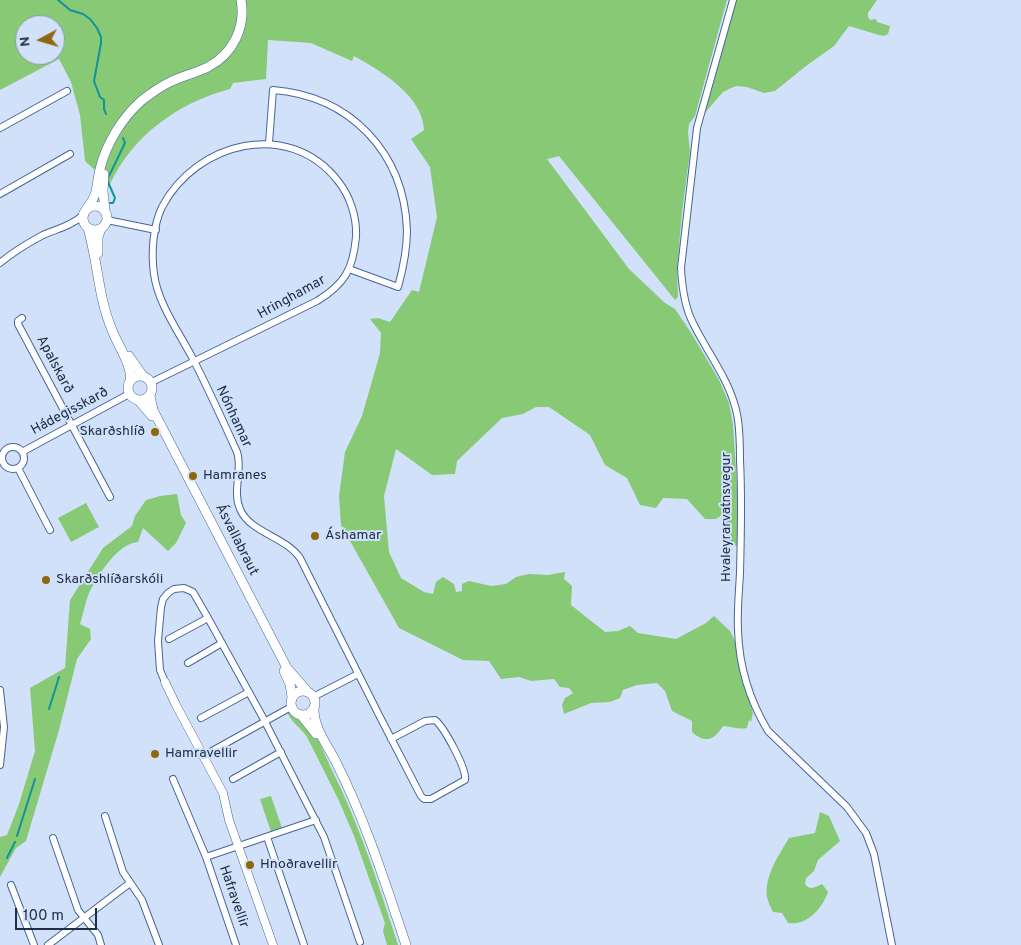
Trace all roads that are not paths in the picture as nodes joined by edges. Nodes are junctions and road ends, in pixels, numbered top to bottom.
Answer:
1 (241, 0) edge
2 (246, 0) edge
3 (733, 0) edge
4 (67, 91) dead end
5 (0, 128) edge
6 (269, 143) junction
7 (70, 154) dead end
8 (0, 194) edge
9 (87, 208) junction
10 (105, 211) junction
11 (82, 216) junction
12 (107, 220) junction
13 (73, 224) junction
14 (86, 227) junction
15 (101, 228) junction
16 (156, 230) junction
17 (0, 263) edge
18 (349, 269) junction
19 (22, 318) dead end
20 (194, 362) junction
21 (143, 376) junction
22 (130, 380) junction
23 (152, 382) junction
24 (129, 394) junction
25 (150, 396) junction
26 (139, 400) junction
27 (72, 425) junction
28 (2, 449) edge
29 (22, 452) junction
30 (1, 463) edge
31 (18, 468) junction
32 (110, 496) dead end
33 (50, 530) dead end
34 (208, 618) junction
35 (169, 638) dead end
36 (222, 643) junction
37 (188, 663) dead end
38 (358, 674) junction
39 (164, 679) joint
40 (0, 690) edge
41 (249, 692) junction
42 (310, 694) junction
43 (292, 697) junction
44 (291, 707) junction
45 (314, 707) junction
46 (300, 714) junction
47 (201, 718) dead end
48 (265, 721) junction
49 (391, 739) junction
50 (281, 752) junction
51 (203, 756) junction
52 (0, 765) edge
53 (173, 779) dead end
54 (233, 779) dead end
55 (105, 816) dead end
56 (316, 820) junction
57 (267, 837) junction
58 (53, 838) dead end
59 (238, 847) junction
60 (206, 857) junction
61 (130, 883) junction
62 (11, 885) dead end
63 (85, 918) junction
64 (360, 942) dead end
65 (34, 945) edge
66 (48, 945) edge
67 (101, 945) edge
68 (159, 945) edge
69 (236, 945) edge
70 (273, 945) edge
71 (304, 945) edge
72 (401, 945) edge
73 (406, 945) edge
74 (892, 945) edge

1 - 9 main road
2 - 10 main road
3 - 74 street, Hvaleyrarvatnsvegur
4 - 5 street
6 - 16 street, Hringhamar
6 - 18 street, Hringhamar
6 - 18 street
7 - 8 street
9 - 10 main road
9 - 11 main road
10 - 12 main road
11 - 13 street
11 - 14 main road
12 - 15 main road
12 - 16 street
13 - 14 street
13 - 17 street
14 - 15 main road
14 - 22 main road
15 - 21 main road
16 - 20 street, Hringhamar
18 - 20 street, Hringhamar
19 - 27 street, Apalskarð
20 - 23 street, Hringhamar
20 - 38 street, Nónhamar
21 - 22 main road
21 - 23 main road
22 - 24 main road
23 - 25 main road
24 - 26 main road
24 - 27 street, Hádegisskarð
25 - 26 main road
25 - 42 main road, Ásvallabraut
26 - 43 main road, Ásvallabraut
27 - 29 street, Hádegisskarð
27 - 32 street
28 - 29 street
28 - 30 street
29 - 31 street
30 - 31 street
31 - 33 street
34 - 35 street
34 - 36 street
34 - 39 street
36 - 37 street
36 - 41 street
38 - 42 street
38 - 49 street
39 - 51 street
40 - 52 street
41 - 47 street
41 - 48 street
42 - 43 main road
42 - 45 main road
43 - 44 main road
44 - 46 main road
44 - 48 street
45 - 46 main road
45 - 73 main road
46 - 72 main road
48 - 50 street
48 - 51 street
49 - 49 street
50 - 54 street
50 - 56 street
51 - 59 street
53 - 60 street, Hafravellir
55 - 61 street
56 - 57 street
56 - 64 street
57 - 59 street
57 - 71 street
58 - 63 street
59 - 60 street, Hafravellir
59 - 70 street
60 - 69 street, Hafravellir
61 - 63 street
61 - 68 street
62 - 65 street
63 - 66 street
63 - 67 street

